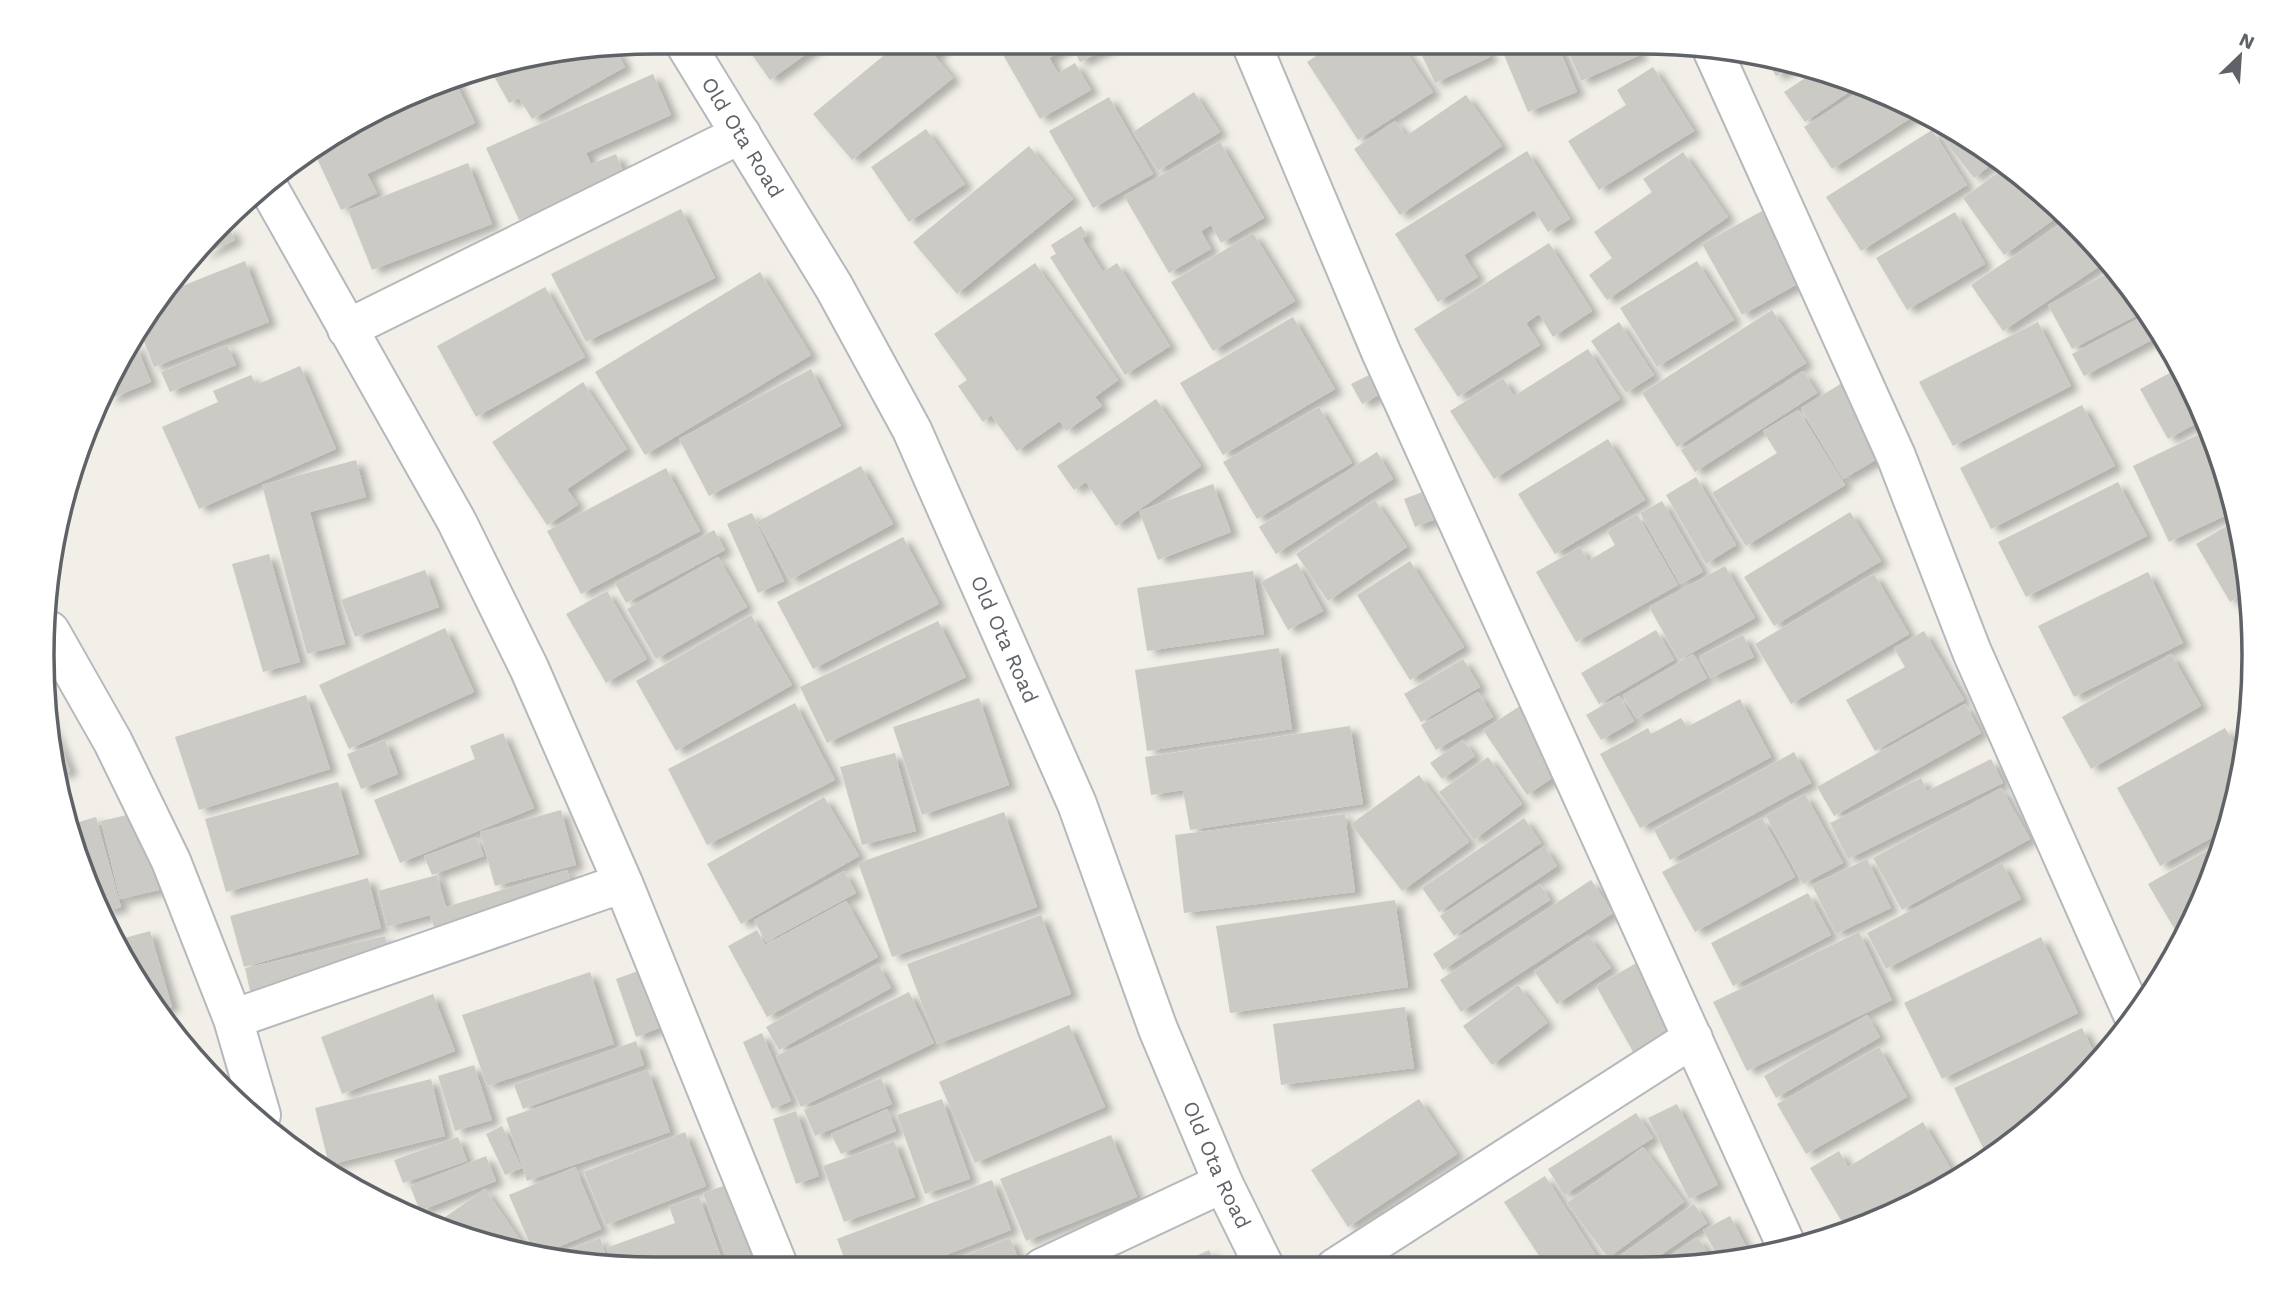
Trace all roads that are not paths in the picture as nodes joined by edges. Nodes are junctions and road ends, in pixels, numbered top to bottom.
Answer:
1 (691, 54) edge
2 (1256, 54) edge
3 (1716, 59) edge
4 (741, 134) junction
5 (271, 193) edge
6 (347, 329) junction
7 (55, 640) edge
8 (623, 883) junction
9 (2129, 1006) edge
10 (233, 1020) junction
11 (1693, 1038) junction
12 (259, 1108) edge
13 (1223, 1183) junction
14 (1783, 1239) edge
15 (775, 1257) edge
16 (1065, 1257) edge
17 (1260, 1257) edge
18 (1352, 1257) edge

1 - 4 street, Old Ota Road
2 - 11 street
3 - 9 street
4 - 6 street
4 - 13 street, Old Ota Road
5 - 6 street
6 - 8 street
7 - 10 street
8 - 10 street
8 - 15 street
10 - 12 street
11 - 14 street
11 - 18 street
13 - 16 street
13 - 17 street, Old Ota Road

